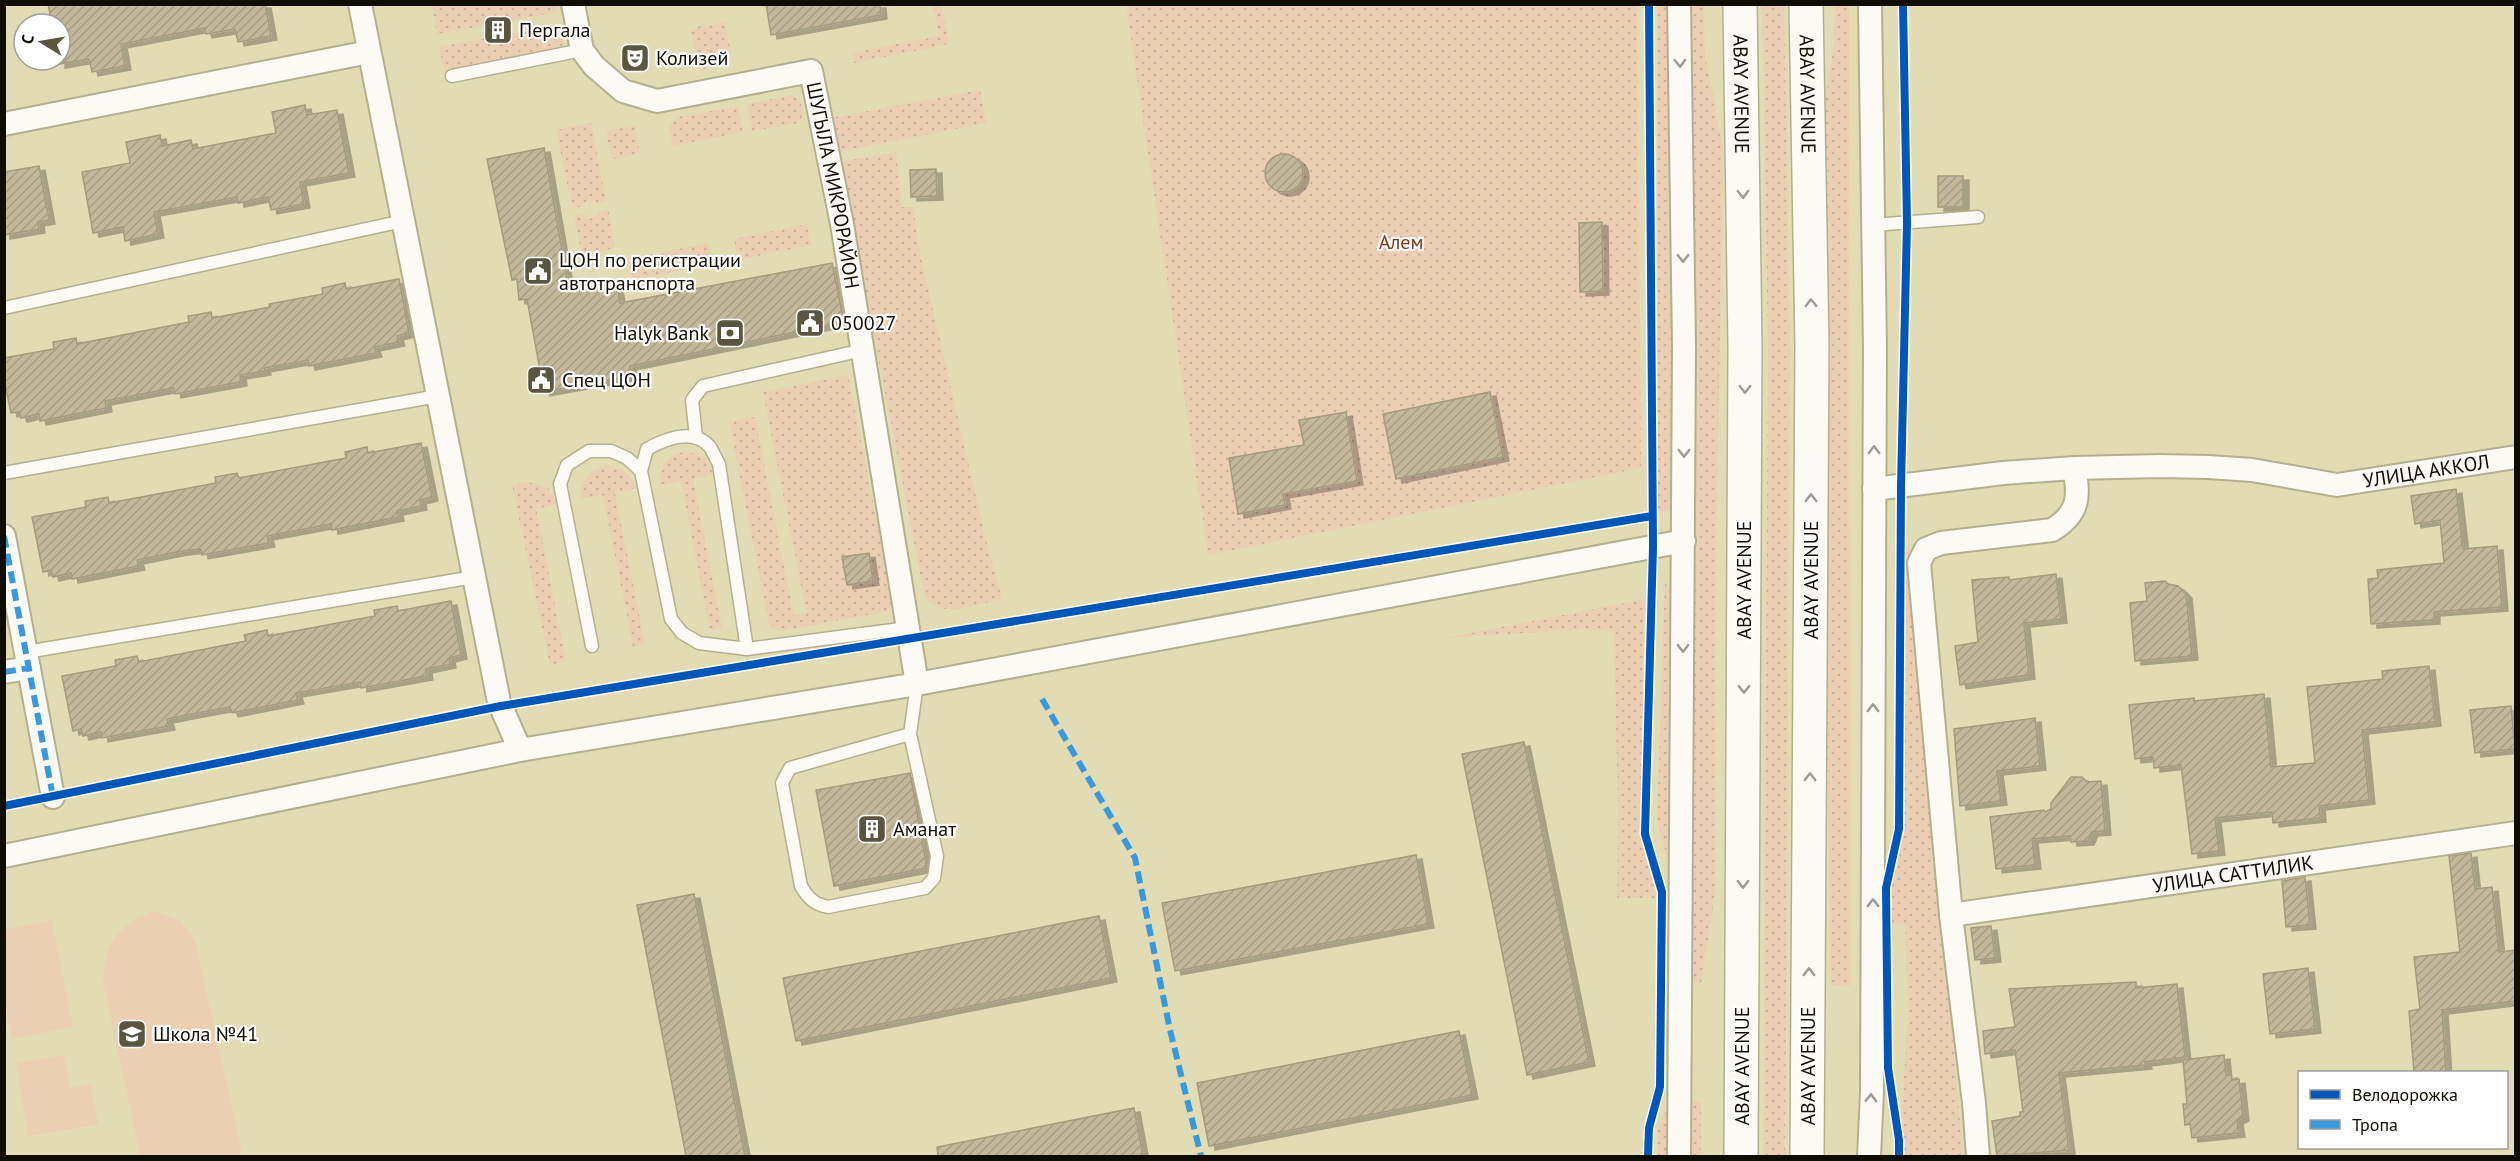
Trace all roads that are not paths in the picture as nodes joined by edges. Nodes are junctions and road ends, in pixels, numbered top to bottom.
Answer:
1 (360, 4) edge
2 (573, 4) edge
3 (1679, 4) edge
4 (1740, 4) edge
5 (1806, 4) edge
6 (1870, 4) edge
7 (582, 50) junction
8 (369, 52) junction
9 (452, 76) dead end
10 (4, 124) edge
11 (1978, 217) dead end
12 (403, 221) junction
13 (1873, 225) junction
14 (4, 308) edge
15 (863, 350) junction
16 (438, 396) junction
17 (696, 437) junction
18 (2516, 457) edge
19 (2074, 468) junction
20 (641, 471) junction
21 (4, 473) edge
22 (1874, 489) junction
23 (4, 536) edge
24 (1684, 541) junction
25 (474, 577) junction
26 (908, 628) junction
27 (592, 646) dead end
28 (747, 649) junction
29 (28, 660) junction
30 (4, 672) edge
31 (917, 684) junction
32 (910, 734) junction
33 (520, 750) junction
34 (53, 797) dead end
35 (2516, 833) edge
36 (4, 856) edge
37 (1951, 915) junction
38 (1679, 1156) edge
39 (1740, 1156) edge
40 (1807, 1156) edge
41 (1869, 1156) edge
42 (1978, 1156) edge

1 - 8 street
2 - 7 street, ШУГЫЛА МИКРОРАЙОН
3 -> 24 street
4 -> 39 main road, ABAY AVENUE
40 -> 5 main road, ABAY AVENUE
6 - 13 street
7 - 9 lane
7 - 15 street, ШУГЫЛА МИКРОРАЙОН
8 - 10 street
8 - 12 street
11 - 13 lane
12 - 14 lane
12 - 16 street
22 -> 13 street
15 - 17 lane
15 - 26 street, ШУГЫЛА МИКРОРАЙОН
16 - 21 lane
16 - 25 street
17 - 20 lane
17 - 28 lane
18 - 19 street, УЛИЦА АККОЛ
19 - 22 street, УЛИЦА АККОЛ
19 - 37 street
20 - 27 lane
20 - 28 lane
41 -> 22 street
23 - 29 street
24 - 31 street
24 -> 38 street
25 - 29 lane
25 - 33 street
26 - 28 lane
26 - 31 street, ШУГЫЛА МИКРОРАЙОН
29 - 30 street
29 - 34 street
31 - 32 lane
31 - 33 street
32 - 32 lane
33 - 36 street
35 - 37 street, УЛИЦА САТТИЛИК
37 - 42 street

